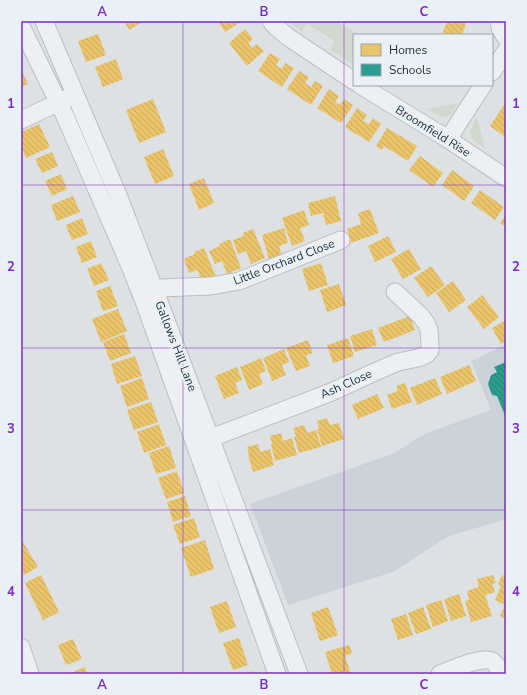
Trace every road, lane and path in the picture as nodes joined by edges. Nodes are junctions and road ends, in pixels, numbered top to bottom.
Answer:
1 (44, 21) edge
2 (271, 21) edge
3 (499, 21) edge
4 (21, 26) edge
5 (506, 38) edge
6 (506, 51) edge
7 (493, 70) edge
8 (353, 80) edge
9 (362, 86) edge
10 (483, 86) edge
11 (74, 95) junction
12 (58, 102) junction
13 (21, 120) edge
14 (448, 139) junction
15 (506, 178) edge
16 (341, 240) dead end
17 (155, 291) junction
18 (396, 292) dead end
19 (211, 438) junction
20 (262, 574) junction
21 (244, 581) junction
22 (21, 647) edge
23 (30, 674) edge
24 (277, 674) edge
25 (299, 674) edge
26 (440, 674) edge
27 (502, 674) edge

1 - 11 street, Gallows Hill Lane
2 - 8 street
3 - 5 street
4 - 12 street, Gallows Hill Lane
6 - 7 street
9 - 14 street, Broomfield Rise
10 - 14 street
11 - 12 street
11 - 17 street, Gallows Hill Lane
12 - 13 street
12 - 21 street, Gallows Hill Lane
14 - 15 street, Broomfield Rise
16 - 17 street, Little Orchard Close
17 - 19 street, Gallows Hill Lane
18 - 19 street, Ash Close
19 - 20 street, Gallows Hill Lane
20 - 21 street
20 - 25 street, Gallows Hill Lane
21 - 24 street, Gallows Hill Lane
22 - 23 street
26 - 27 street

